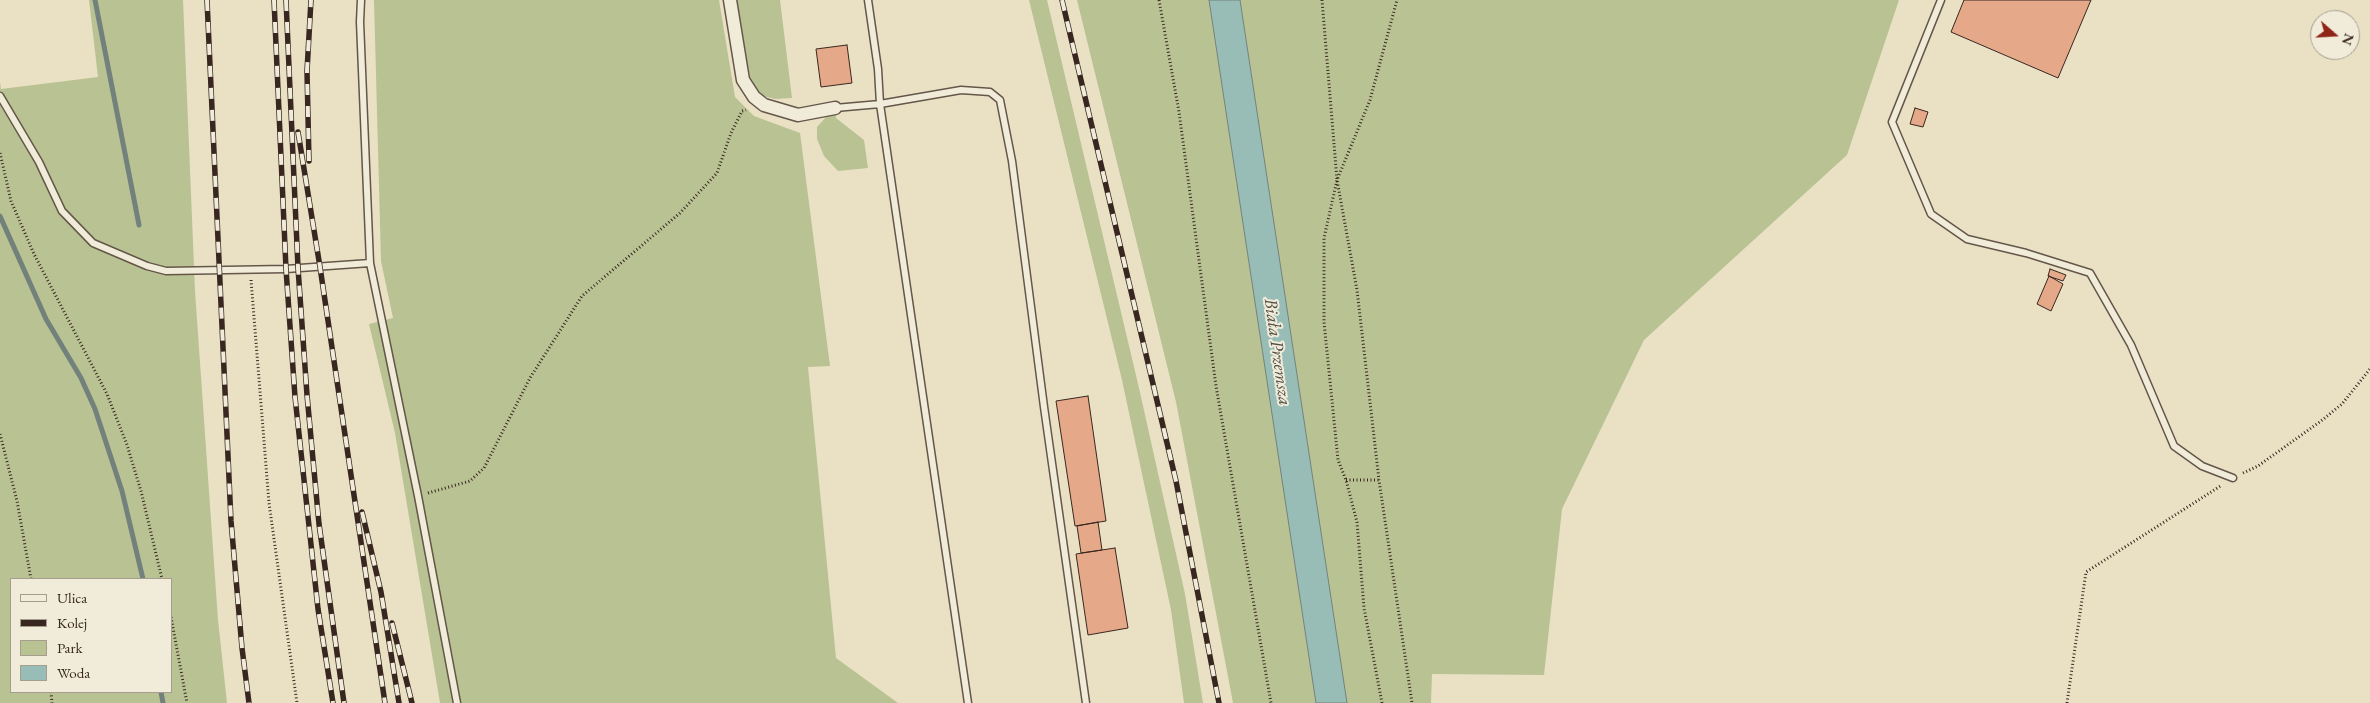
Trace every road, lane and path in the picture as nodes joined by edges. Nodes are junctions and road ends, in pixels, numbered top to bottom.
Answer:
1 (361, 0) edge
2 (730, 0) edge
3 (868, 0) edge
4 (1158, 0) edge
5 (1322, 0) edge
6 (1397, 0) edge
7 (1941, 0) edge
8 (0, 96) edge
9 (880, 104) junction
10 (764, 105) junction
11 (835, 108) joint
12 (0, 153) edge
13 (1337, 180) junction
14 (370, 264) junction
15 (250, 270) junction
16 (2370, 369) edge
17 (0, 434) edge
18 (2233, 478) junction
19 (1346, 480) junction
20 (1379, 480) junction
21 (418, 496) junction
22 (31, 578) edge
23 (162, 578) edge
24 (172, 622) edge
25 (187, 703) edge
26 (297, 703) edge
27 (457, 703) edge
28 (968, 703) edge
29 (1086, 703) edge
30 (1271, 703) edge
31 (1382, 703) edge
32 (1412, 703) edge
33 (2067, 703) edge

1 - 14 lane
2 - 10 street
3 - 9 lane
4 - 30 path
5 - 13 path
6 - 13 path
7 - 18 lane
8 - 15 lane
9 - 11 lane
9 - 28 lane
9 - 29 lane
10 - 11 street
10 - 21 path
12 - 23 path
13 - 19 path
13 - 20 path
14 - 15 lane
14 - 21 lane
15 - 26 path
16 - 18 path
17 - 22 path
18 - 33 path
19 - 20 path
19 - 31 path
20 - 32 path
21 - 27 lane
24 - 25 path

